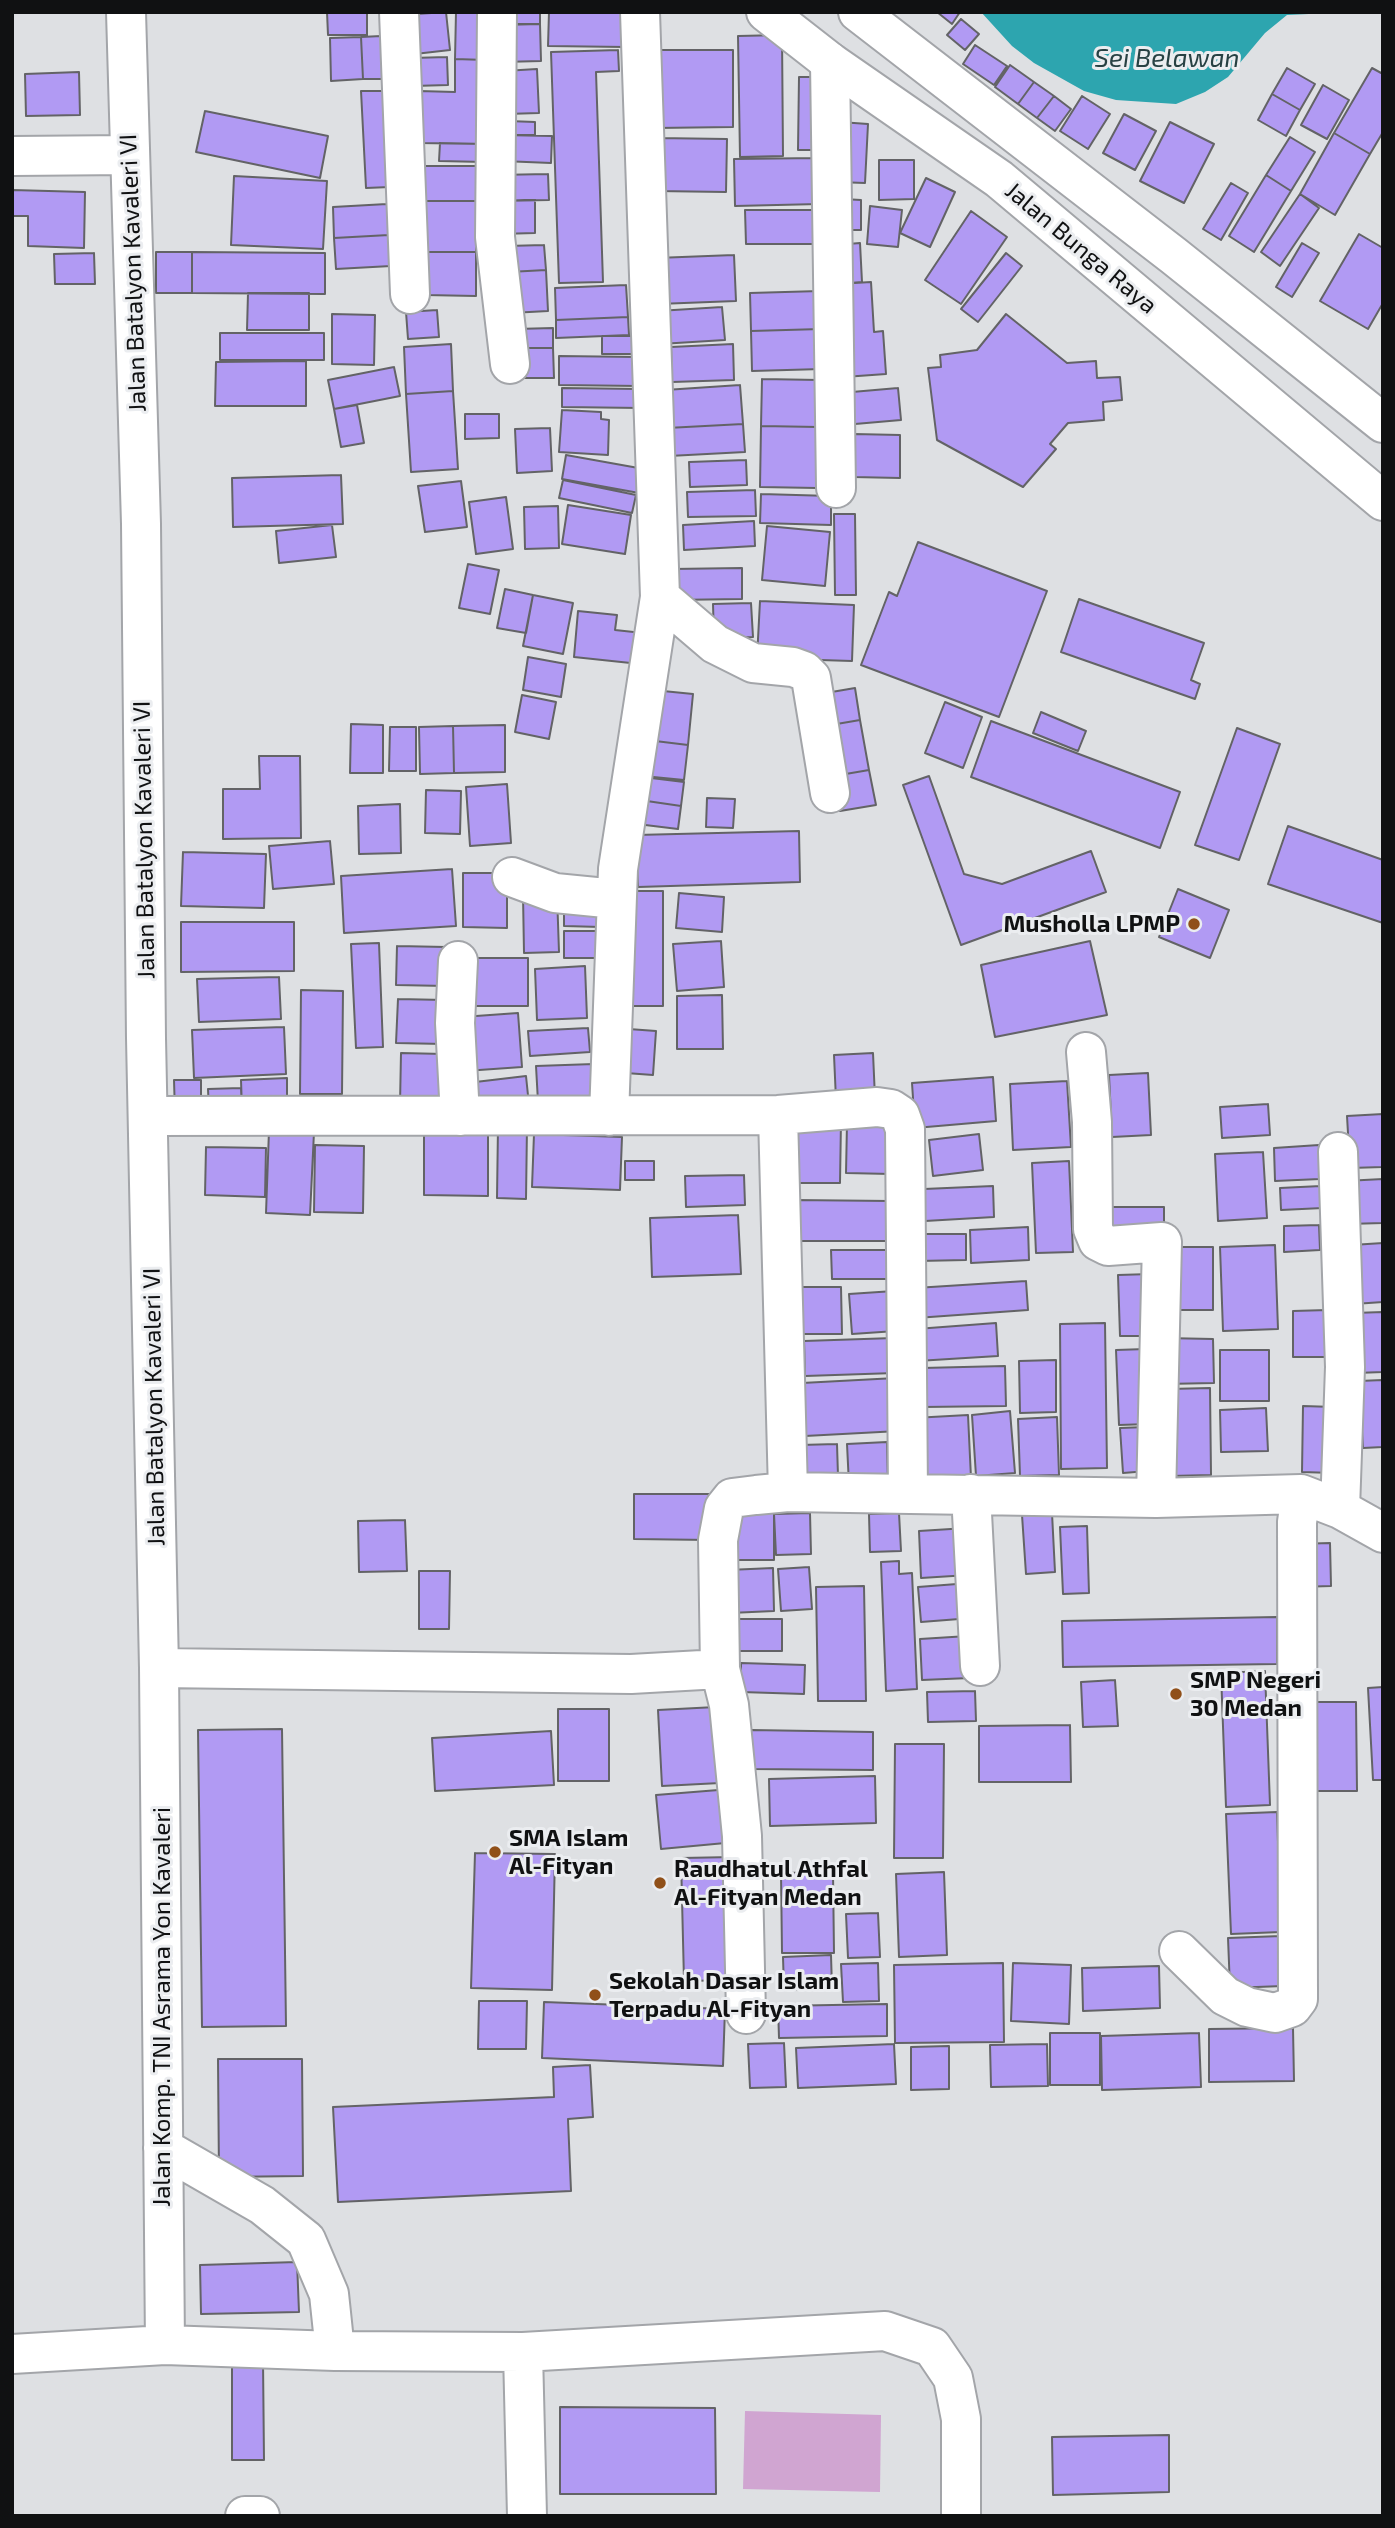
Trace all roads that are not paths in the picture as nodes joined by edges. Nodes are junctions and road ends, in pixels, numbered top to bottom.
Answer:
1 (126, 12) edge
2 (398, 12) edge
3 (497, 12) edge
4 (640, 12) edge
5 (766, 12) edge
6 (858, 12) edge
7 (830, 62) junction
8 (129, 155) junction
9 (12, 156) edge
10 (410, 294) dead end
11 (510, 364) dead end
12 (1383, 423) edge
13 (836, 488) dead end
14 (1383, 501) edge
15 (660, 597) junction
16 (830, 793) dead end
17 (512, 877) dead end
18 (616, 899) junction
19 (458, 961) dead end
20 (1086, 1052) dead end
21 (778, 1115) junction
22 (149, 1116) junction
23 (460, 1116) junction
24 (610, 1116) junction
25 (1338, 1152) dead end
26 (788, 1492) junction
27 (908, 1494) junction
28 (971, 1494) junction
29 (1301, 1494) junction
30 (1156, 1498) junction
31 (1340, 1509) junction
32 (1383, 1533) edge
33 (980, 1667) dead end
34 (159, 1668) junction
35 (720, 1669) junction
36 (1178, 1951) dead end
37 (746, 2014) dead end
38 (163, 2148) junction
39 (165, 2345) junction
40 (335, 2351) junction
41 (523, 2352) junction
42 (12, 2354) edge
43 (246, 2516) edge
44 (260, 2516) edge
45 (527, 2516) edge
46 (961, 2516) edge

1 - 8 street, Jalan Batalyon Kavaleri VI
2 - 10 street
3 - 11 street
4 - 15 street
5 - 7 street, Jalan Bunga Raya
6 - 12 street, Jalan Bunga Raya
7 - 13 street
7 - 14 street, Jalan Bunga Raya
8 - 9 street
8 - 22 street, Jalan Batalyon Kavaleri VI
15 - 16 street
15 - 18 street
17 - 18 street
18 - 24 street
19 - 23 street
20 - 30 street
21 - 24 street
21 - 26 street
21 - 27 street
22 - 23 street
22 - 34 street, Jalan Batalyon Kavaleri VI
23 - 24 street
25 - 31 street
26 - 27 street
26 - 35 street
27 - 28 street
28 - 30 street
28 - 33 street
29 - 30 street
29 - 31 street
29 - 36 street
31 - 32 street
34 - 35 street
34 - 38 street, Jalan Komp. TNI Asrama Yon Kavaleri
35 - 37 street
38 - 39 street, Jalan Komp. TNI Asrama Yon Kavaleri
38 - 40 street
39 - 40 street
39 - 42 street
40 - 41 street
41 - 45 street
41 - 46 street
43 - 44 street

